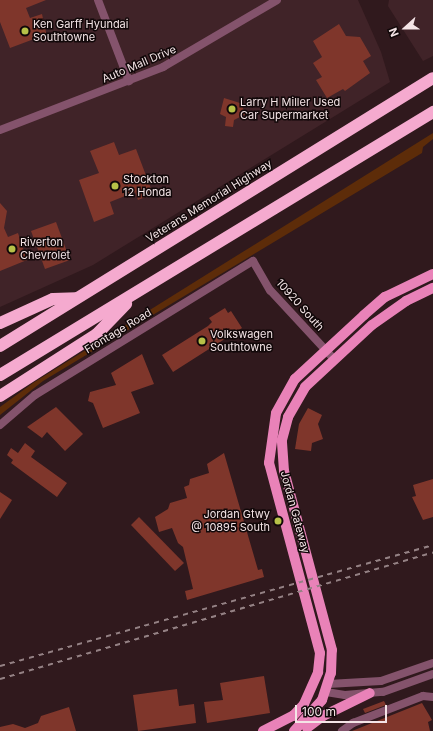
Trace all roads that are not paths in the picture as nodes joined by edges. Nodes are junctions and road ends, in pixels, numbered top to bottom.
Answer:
1 (98, 0) edge
2 (277, 0) edge
3 (433, 78) edge
4 (129, 81) junction
5 (433, 112) edge
6 (0, 130) edge
7 (253, 261) joint
8 (433, 274) edge
9 (433, 288) edge
10 (135, 294) junction
11 (76, 298) junction
12 (0, 322) edge
13 (0, 346) edge
14 (325, 350) junction
15 (334, 359) junction
16 (0, 374) edge
17 (0, 396) edge
18 (0, 425) edge
19 (317, 639) junction
20 (433, 663) edge
21 (433, 674) edge
22 (326, 688) junction
23 (370, 693) junction
24 (433, 697) edge
25 (263, 731) edge
26 (281, 731) edge
27 (294, 731) edge
28 (304, 731) edge
29 (342, 731) edge

1 - 4 street
2 - 4 street, Auto Mall Drive
3 - 11 highway, Veterans Memorial Highway
4 - 6 street, Auto Mall Drive
5 - 10 highway
7 - 14 street, 10920 South
7 - 18 street, Frontage Road
8 - 14 main road, Jordan Gateway
9 - 15 main road, Jordan Gateway
10 - 16 highway
10 - 17 highway
11 - 12 highway
11 - 13 highway, Veterans Memorial Highway
14 - 15 street, 10920 South
14 - 19 main road, Jordan Gateway
15 - 22 main road, Jordan Gateway
19 - 22 main road
19 - 25 main road, Jordan Gateway
20 - 22 street
21 - 23 street
22 - 23 street
22 - 26 main road
22 - 27 main road, Jordan Gateway
23 - 28 main road
24 - 29 street

